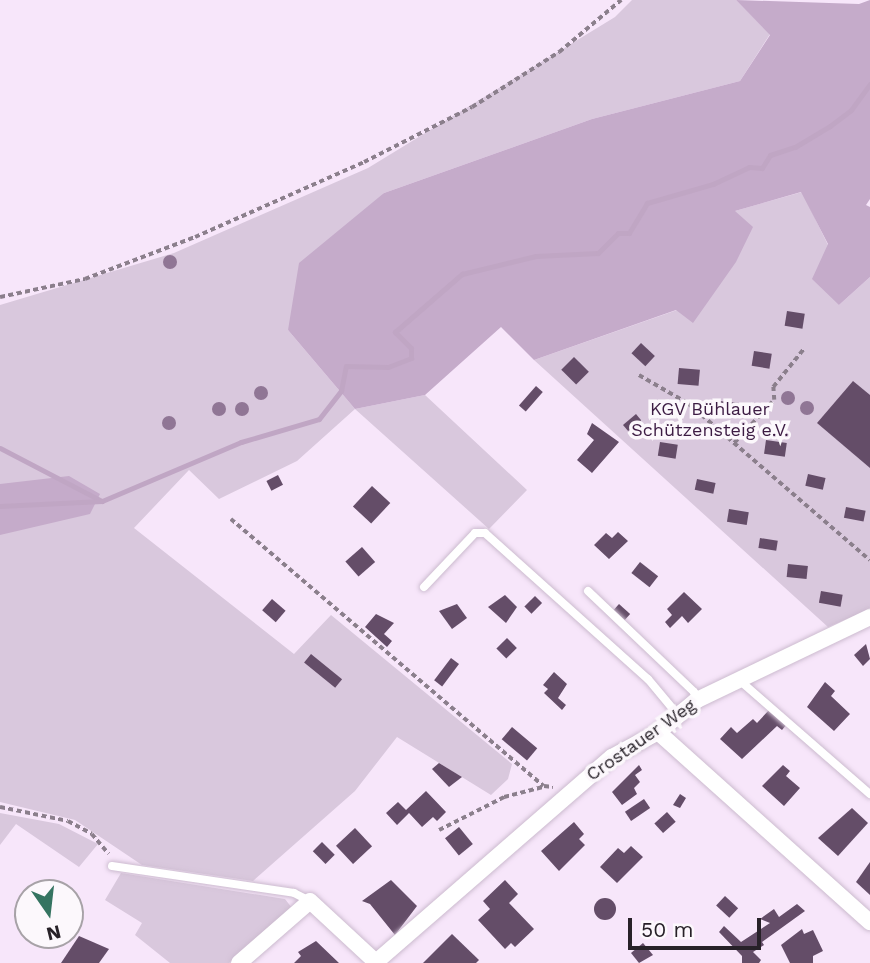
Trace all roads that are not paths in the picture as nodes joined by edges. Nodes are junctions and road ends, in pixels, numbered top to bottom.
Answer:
1 (424, 587) dead end
2 (588, 591) dead end
3 (870, 617) edge
4 (738, 679) junction
5 (696, 700) junction
6 (678, 715) junction
7 (658, 732) junction
8 (870, 794) edge
9 (113, 866) road end
10 (310, 901) junction
11 (870, 922) edge
12 (239, 963) edge
13 (377, 963) edge

1 - 6 lane
2 - 5 lane
3 - 4 street, Crostauer Weg
4 - 5 street, Crostauer Weg
4 - 8 lane
5 - 6 street, Crostauer Weg
6 - 7 street, Crostauer Weg
7 - 11 street
7 - 13 street, Crostauer Weg
9 - 10 lane
10 - 12 street
10 - 13 street

